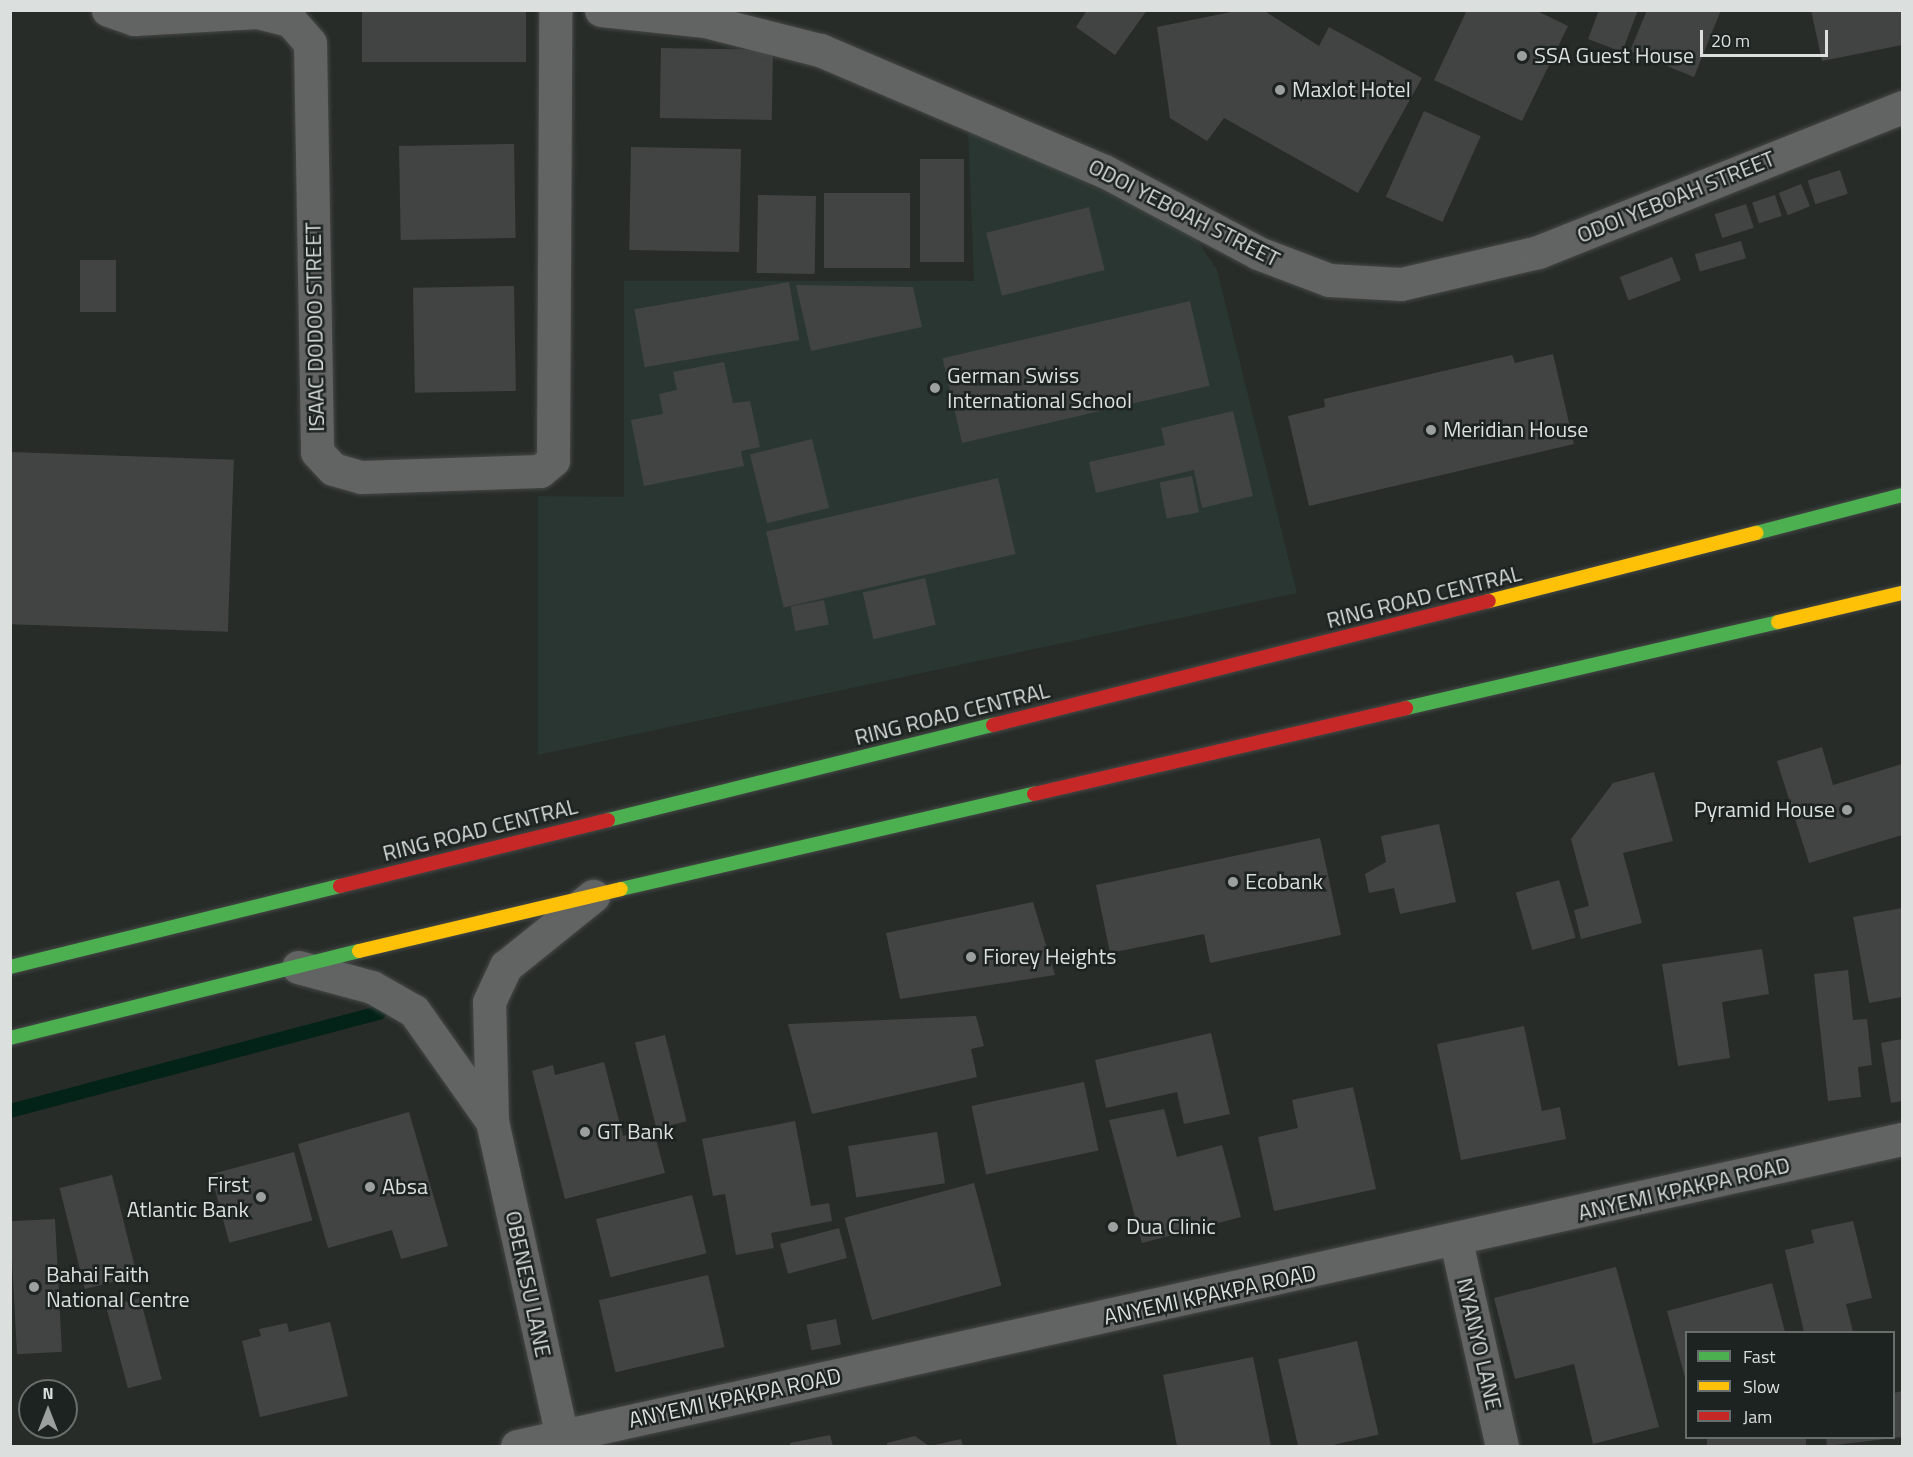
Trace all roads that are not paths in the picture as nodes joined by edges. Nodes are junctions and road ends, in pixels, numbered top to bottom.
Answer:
1 (108, 10) edge
2 (555, 10) edge
3 (601, 10) edge
4 (1902, 107) edge
5 (1902, 495) edge
6 (1902, 593) edge
7 (593, 896) junction
8 (10, 967) edge
9 (298, 967) junction
10 (10, 1038) edge
11 (492, 1121) junction
12 (1902, 1139) edge
13 (1456, 1241) junction
14 (562, 1441) edge
15 (517, 1446) edge
16 (1502, 1446) edge

1 - 2 street, ISAAC DODOO STREET
3 - 4 street, ODOI YEBOAH STREET
5 - 8 main road, RING ROAD CENTRAL
6 - 7 main road
7 - 9 main road
7 - 11 street, OBENESU LANE
9 - 10 main road
9 - 11 street, OBENESU LANE
11 - 14 street, OBENESU LANE
12 - 13 street, ANYEMI KPAKPA ROAD
13 - 14 street, ANYEMI KPAKPA ROAD
13 - 16 street, NYANYO LANE
14 - 15 street, ANYEMI KPAKPA ROAD

